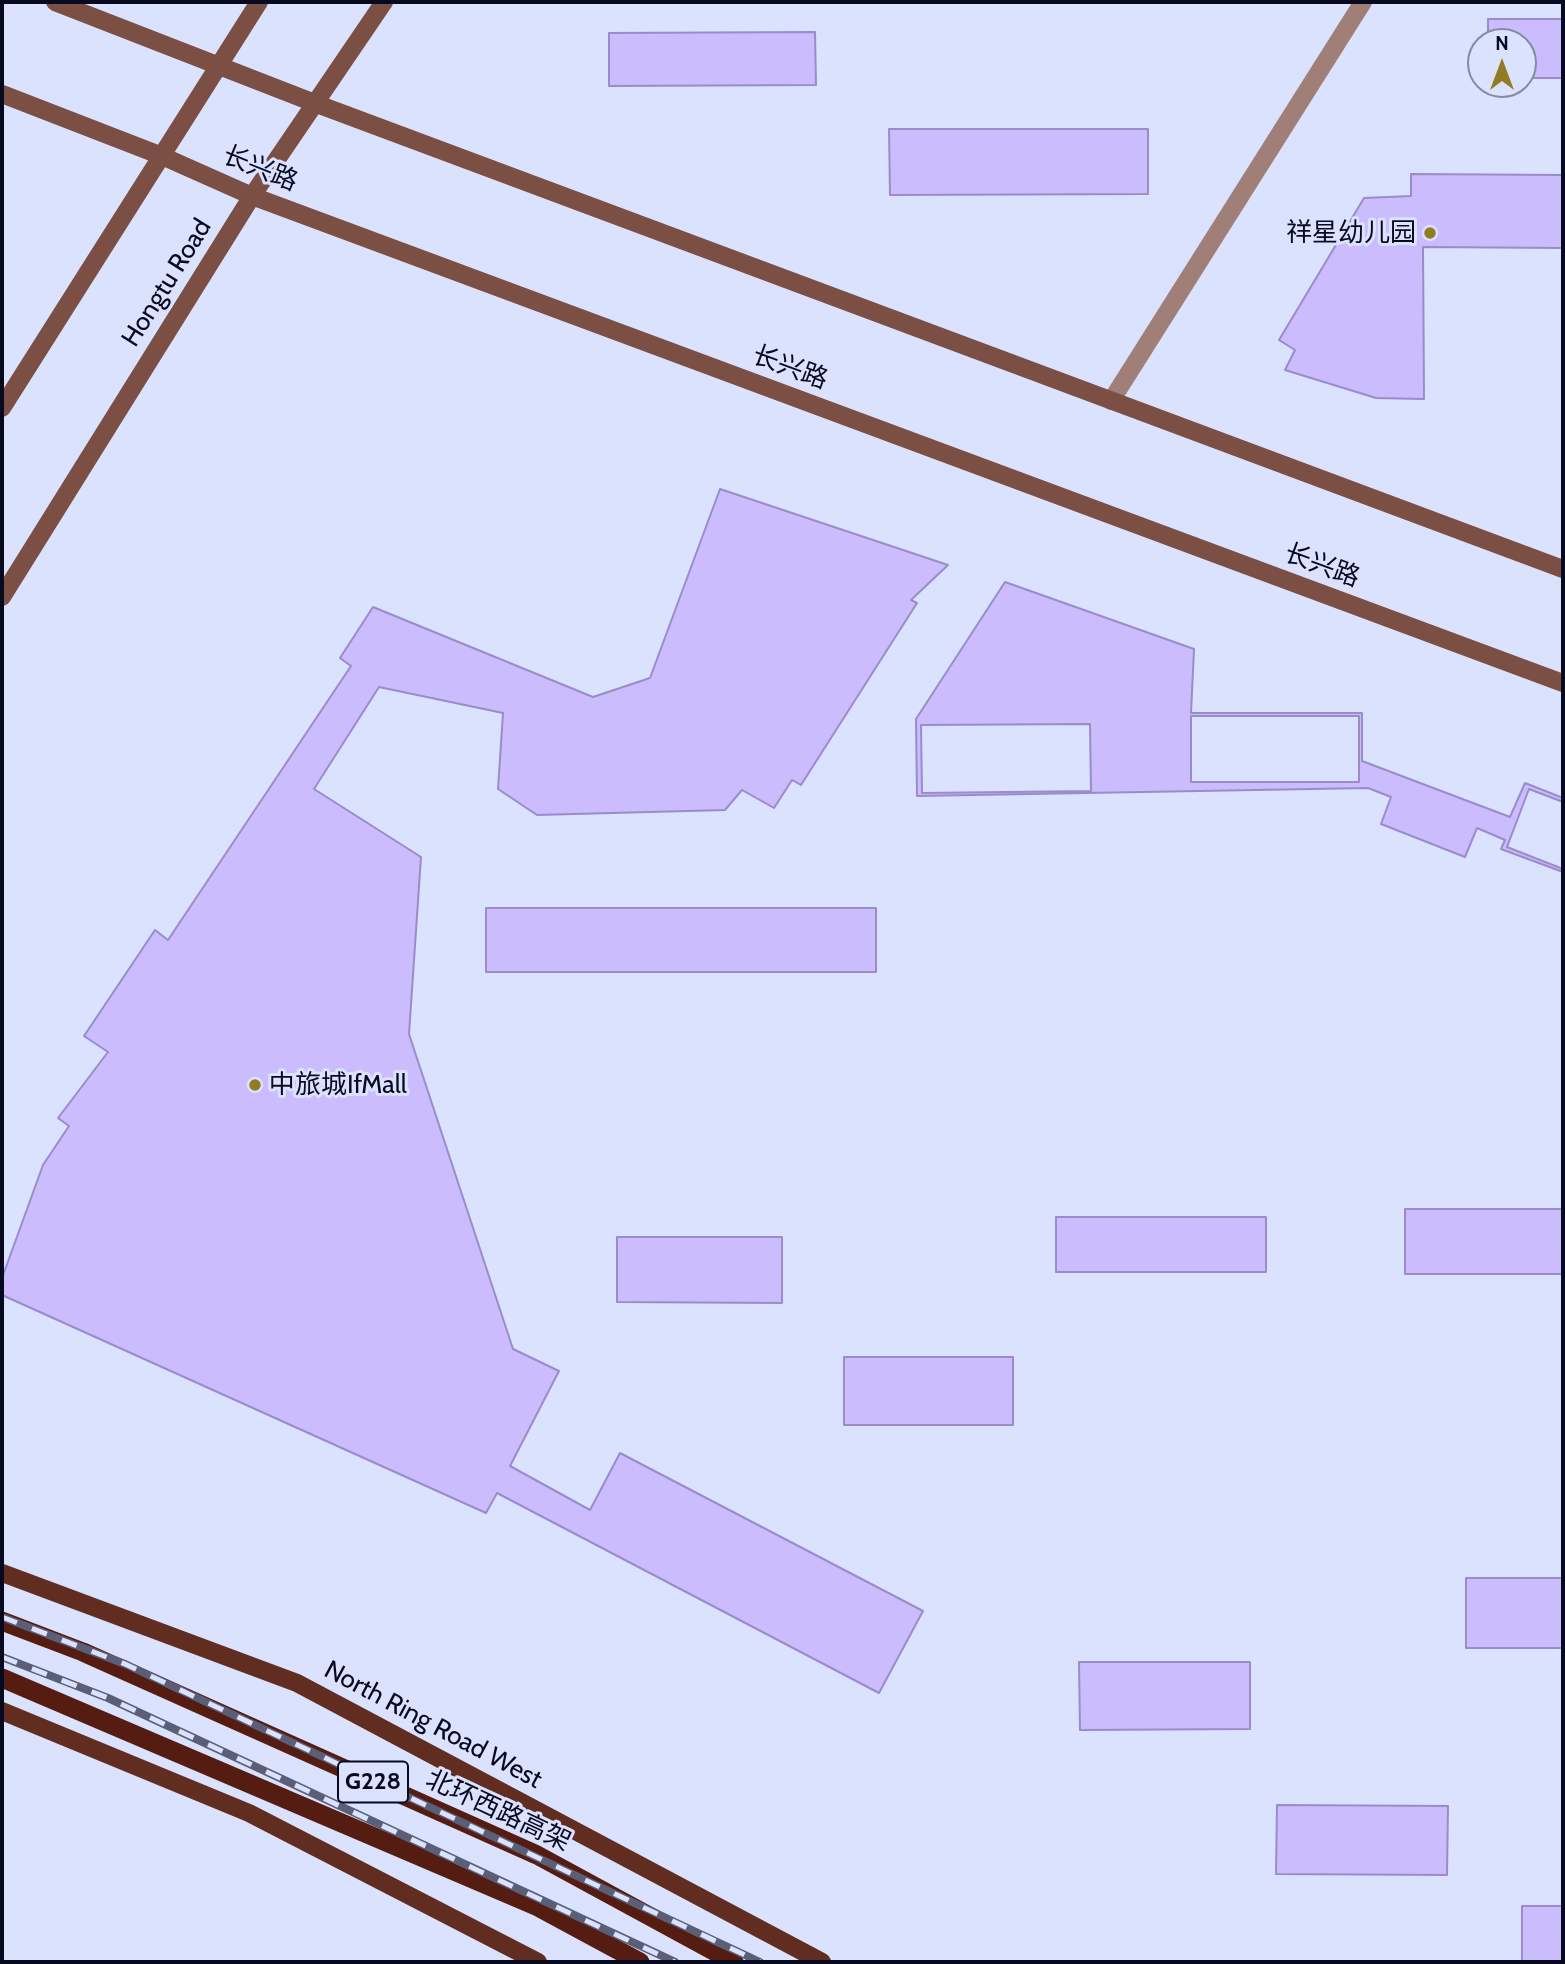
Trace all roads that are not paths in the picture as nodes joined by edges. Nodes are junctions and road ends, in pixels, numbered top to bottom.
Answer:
1 (55, 2) edge
2 (259, 2) edge
3 (384, 2) edge
4 (1363, 2) edge
5 (220, 64) junction
6 (2, 94) edge
7 (317, 104) junction
8 (162, 156) junction
9 (252, 196) junction
10 (1111, 401) junction
11 (2, 408) edge
12 (1563, 569) edge
13 (2, 597) edge
14 (1563, 683) edge
15 (2, 1573) edge
16 (2, 1621) edge
17 (2, 1678) edge
18 (2, 1711) edge
19 (538, 1962) edge
20 (640, 1962) edge
21 (734, 1962) edge
22 (822, 1962) edge

1 - 5 main road
2 - 5 main road
3 - 7 main road, Hongtu Road
4 - 10 street
5 - 7 main road
5 - 8 main road
6 - 8 main road, 长兴路
7 - 9 main road, Hongtu Road
7 - 10 main road
8 - 9 main road, 长兴路
8 - 11 main road
9 - 13 main road, Hongtu Road
9 - 14 main road, 长兴路
10 - 12 main road
15 - 22 main road, North Ring Road West
16 - 21 highway, 北环西路高架 / G228
17 - 20 highway, G228
18 - 19 main road

